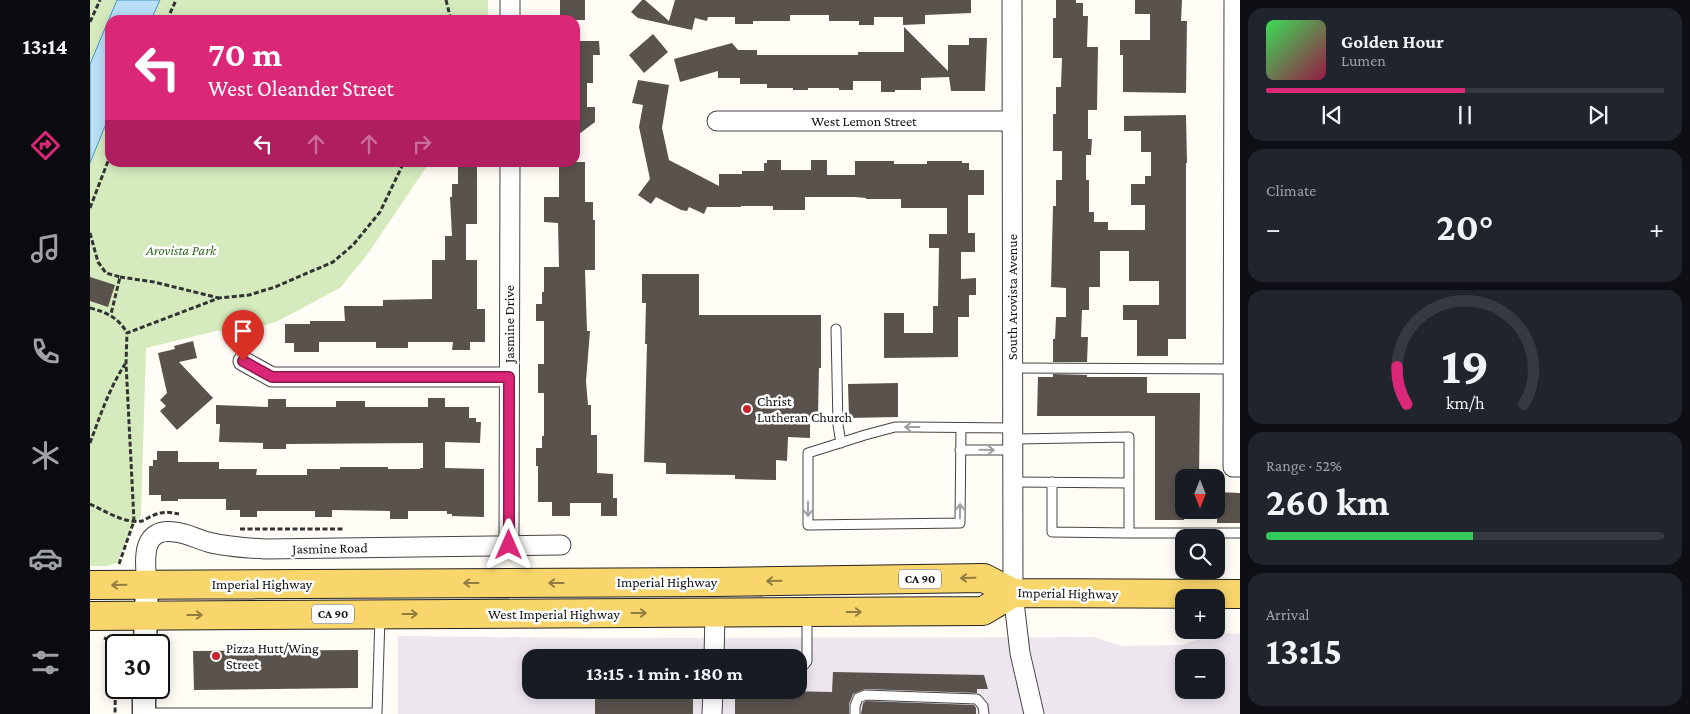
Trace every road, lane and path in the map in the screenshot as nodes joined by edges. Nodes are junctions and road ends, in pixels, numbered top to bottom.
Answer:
1 (100, 0) edge
2 (176, 0) edge
3 (446, 0) edge
4 (510, 0) edge
5 (1012, 0) edge
6 (1234, 0) edge
7 (169, 15) edge
8 (450, 15) edge
9 (510, 15) edge
10 (90, 22) edge
11 (717, 121) dead end
12 (1012, 121) junction
13 (106, 167) edge
14 (402, 167) edge
15 (510, 167) edge
16 (90, 208) edge
17 (90, 233) edge
18 (120, 277) junction
19 (220, 298) junction
20 (90, 308) edge
21 (110, 314) junction
22 (836, 329) dead end
23 (127, 333) junction
24 (243, 361) dead end
25 (126, 363) junction
26 (1012, 368) junction
27 (1234, 369) junction
28 (509, 377) junction
29 (961, 428) junction
30 (1013, 439) junction
31 (90, 443) edge
32 (841, 443) junction
33 (960, 450) junction
34 (1237, 467) edge
35 (1013, 482) junction
36 (1052, 482) junction
37 (1129, 483) junction
38 (90, 504) edge
39 (134, 521) junction
40 (1129, 533) junction
41 (1240, 533) edge
42 (509, 545) junction
43 (561, 545) dead end
44 (116, 566) dead end
45 (716, 582) junction
46 (147, 584) junction
47 (90, 585) edge
48 (1013, 593) junction
49 (1240, 594) edge
50 (807, 612) junction
51 (715, 613) junction
52 (380, 614) junction
53 (146, 615) junction
54 (96, 627) edge
55 (145, 634) edge
56 (714, 649) edge
57 (807, 649) edge
58 (144, 699) edge
59 (713, 699) edge
60 (144, 713) edge
61 (115, 714) edge
62 (712, 714) edge
63 (855, 714) edge
64 (984, 714) edge
65 (1034, 714) edge

1 - 10 path
2 - 7 path
3 - 8 path
4 - 9 street
5 - 12 street, South Arovista Avenue
6 - 27 street
11 - 12 street, West Lemon Street
12 - 26 street, South Arovista Avenue
13 - 16 path
14 - 19 path
15 - 28 street, Jasmine Drive
17 - 18 path
18 - 19 path
18 - 21 path
19 - 23 path
20 - 21 path
21 - 23 path
22 - 32 lane
23 - 25 path
24 - 28 street
25 - 31 path
25 - 39 path
26 - 27 lane
26 - 30 street, South Arovista Avenue
27 - 34 street
28 - 42 street, Jasmine Drive
29 - 30 lane
29 -> 32 lane
29 - 33 lane
33 -> 30 lane
30 - 35 street, South Arovista Avenue
30 - 37 lane
32 -> 33 lane
35 - 36 lane
35 - 48 street, South Arovista Avenue
36 - 37 lane
36 - 40 lane
37 - 40 lane
38 - 39 path
39 - 44 path
40 - 41 lane
42 - 43 street, Jasmine Road
42 - 46 street, Jasmine Road
45 -> 46 main road, Imperial Highway / CA 90
48 -> 45 main road, Imperial Highway / CA 90
45 - 51 main road
46 -> 47 main road, Imperial Highway / CA 90
46 - 53 street
48 - 49 main road, Imperial Highway / CA 90
50 -> 48 main road, West Imperial Highway / CA 90
48 - 65 street, South Arovista Avenue
50 - 51 main road, West Imperial Highway / CA 90
50 - 57 lane
52 -> 51 main road, West Imperial Highway / CA 90
51 - 56 street
53 -> 52 main road, West Imperial Highway / CA 90
52 - 60 lane
53 - 54 main road, West Imperial Highway / CA 90
53 - 55 street
54 - 61 path
58 - 60 street
59 - 62 street
63 - 64 lane

